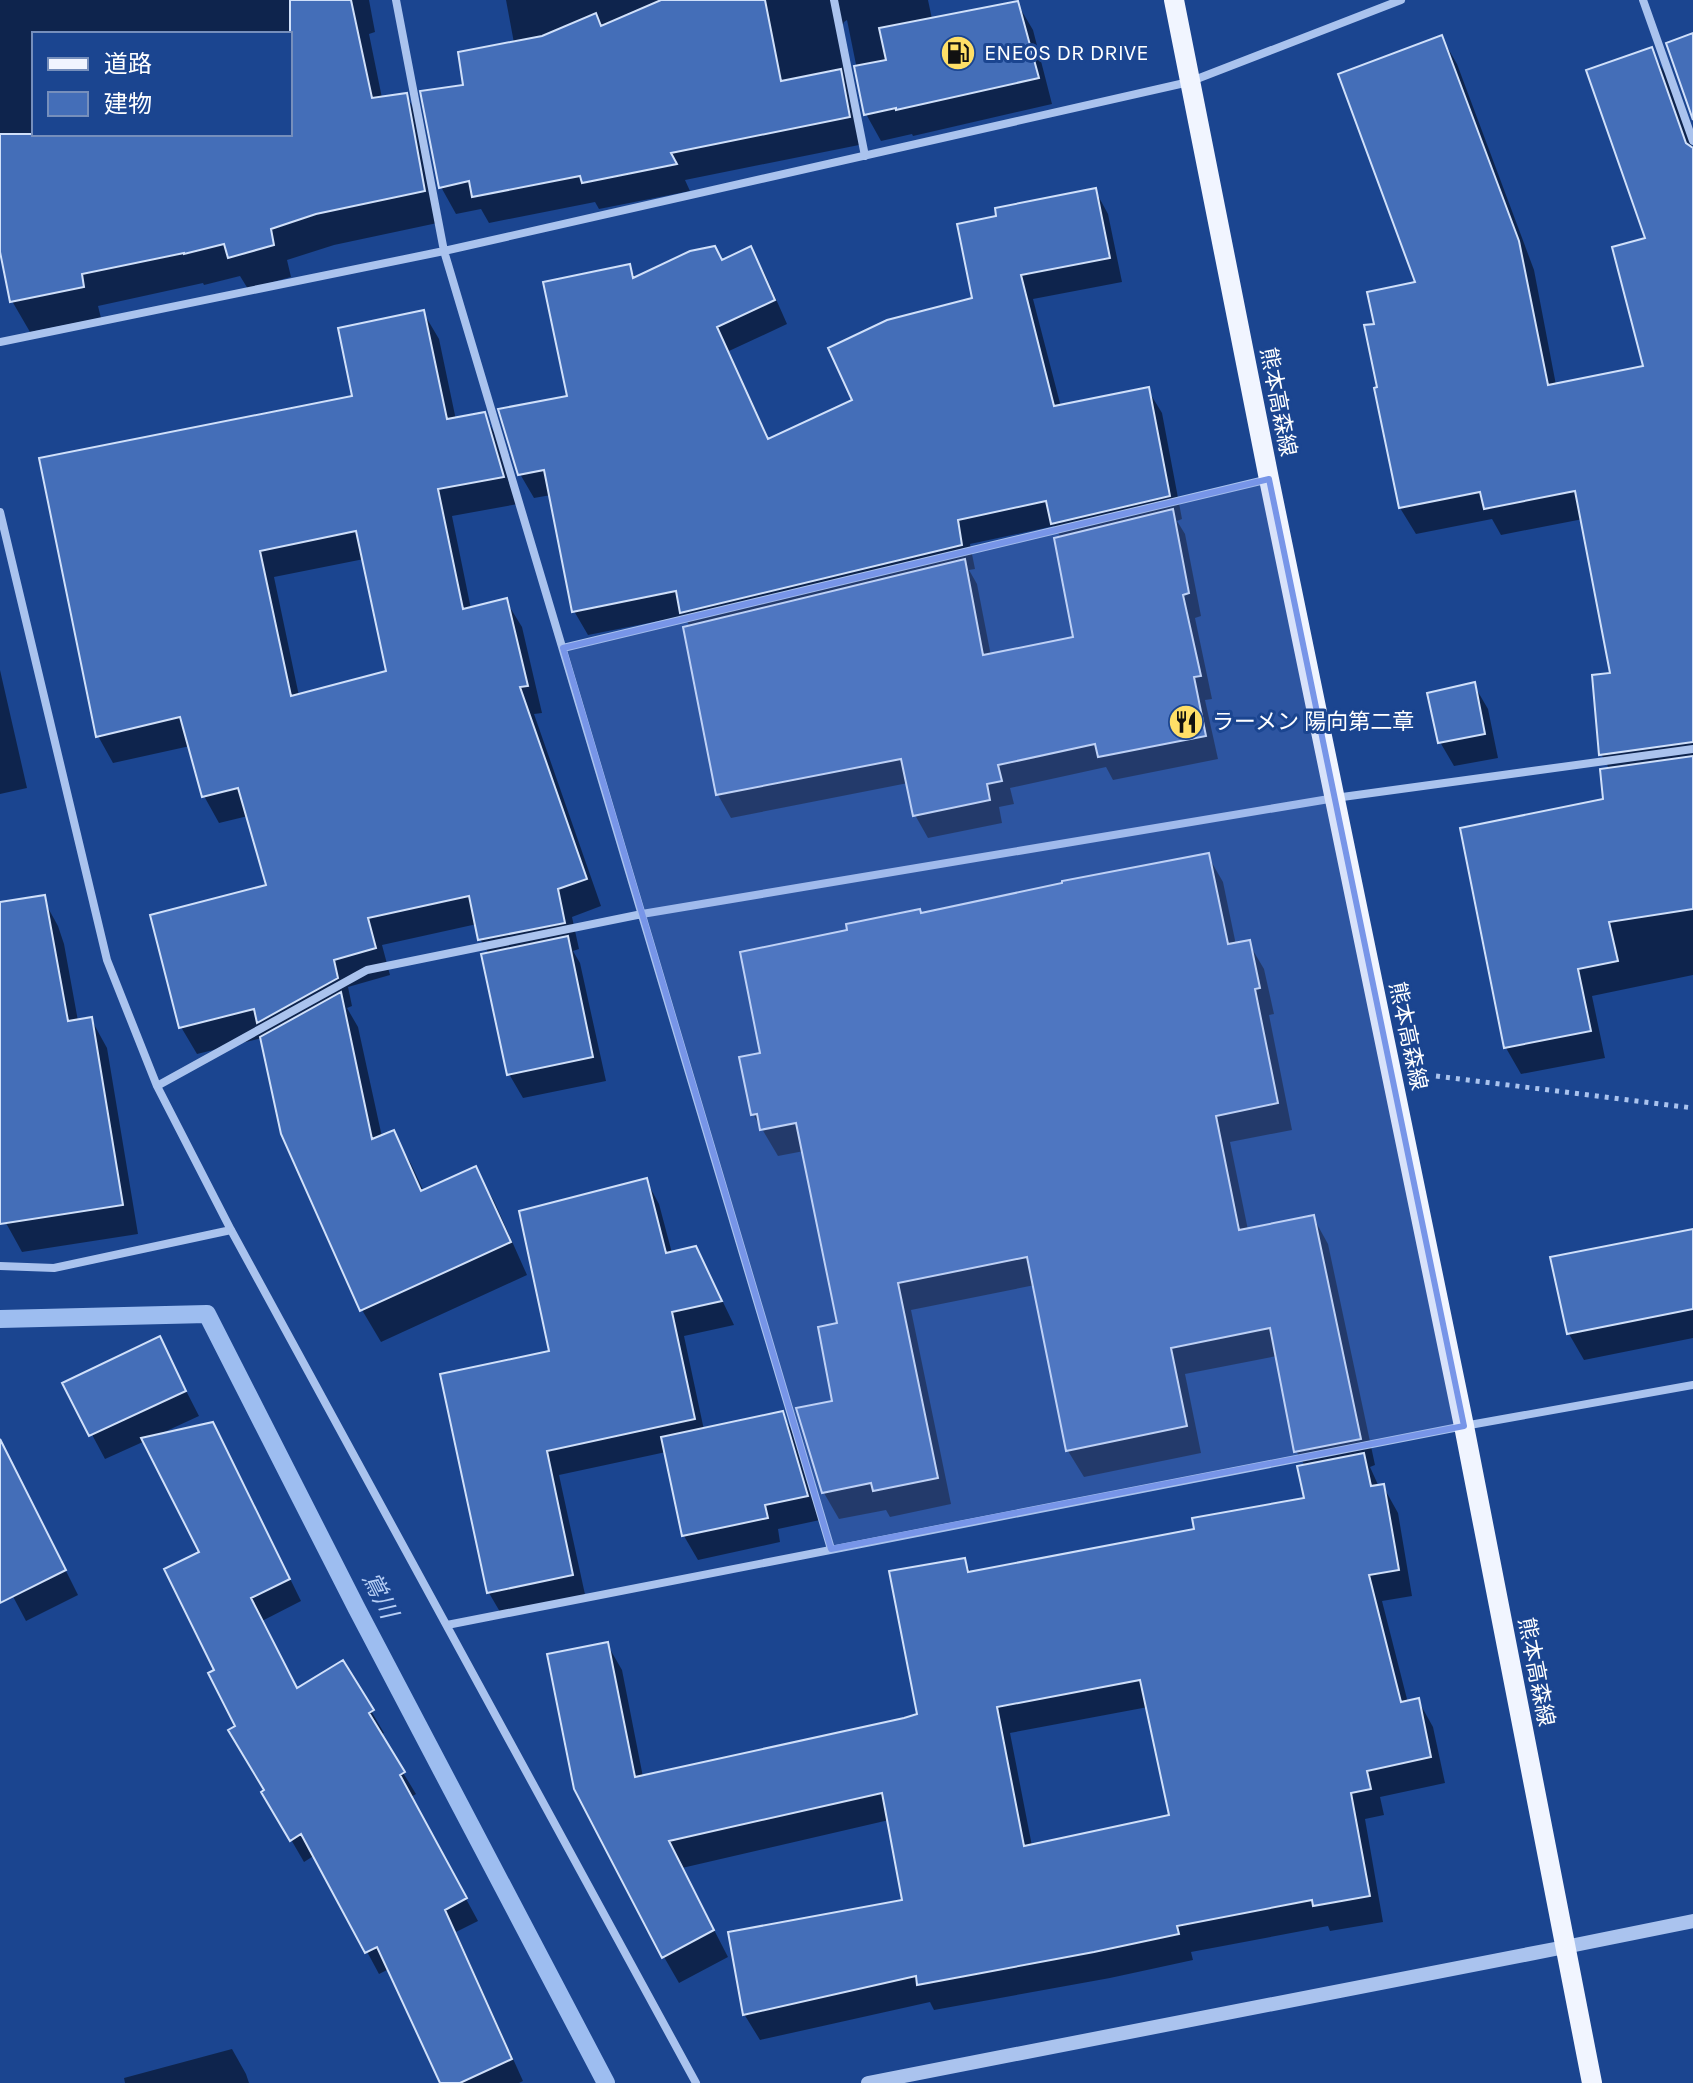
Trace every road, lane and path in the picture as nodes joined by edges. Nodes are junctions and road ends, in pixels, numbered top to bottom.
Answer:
1 (396, 0) edge
2 (834, 0) edge
3 (1174, 0) edge
4 (1401, 0) edge
5 (1643, 0) edge
6 (1189, 82) junction
7 (1693, 141) edge
8 (865, 156) junction
9 (444, 251) junction
10 (0, 342) edge
11 (1269, 479) junction
12 (0, 512) edge
13 (563, 648) junction
14 (1693, 749) edge
15 (1335, 798) junction
16 (642, 914) junction
17 (1391, 1071) junction
18 (157, 1086) junction
19 (1693, 1108) edge
20 (231, 1230) junction
21 (0, 1266) edge
22 (1693, 1385) edge
23 (1464, 1426) junction
24 (831, 1549) junction
25 (447, 1625) junction
26 (1693, 1921) edge
27 (1565, 1947) junction
28 (696, 2083) edge
29 (868, 2083) edge
30 (1592, 2083) edge

1 - 9 street
2 - 8 street
3 - 6 main road, 熊本高森線
4 - 6 street
5 - 7 street
6 - 8 street
6 - 11 main road, 熊本高森線
8 - 9 street
9 - 10 street
9 - 13 street
11 - 13 street
11 - 15 main road, 熊本高森線
12 - 18 street
13 - 16 street
14 - 15 street
15 - 16 street
15 - 17 main road, 熊本高森線
16 - 18 street
16 - 24 street
17 - 19 path
17 - 23 main road, 熊本高森線
18 - 20 street
20 - 21 street
20 - 25 street
22 - 23 street
23 - 24 street
23 - 27 main road, 熊本高森線
24 - 25 street
25 - 28 street
26 - 27 street
27 - 29 street
27 - 30 main road, 熊本高森線

